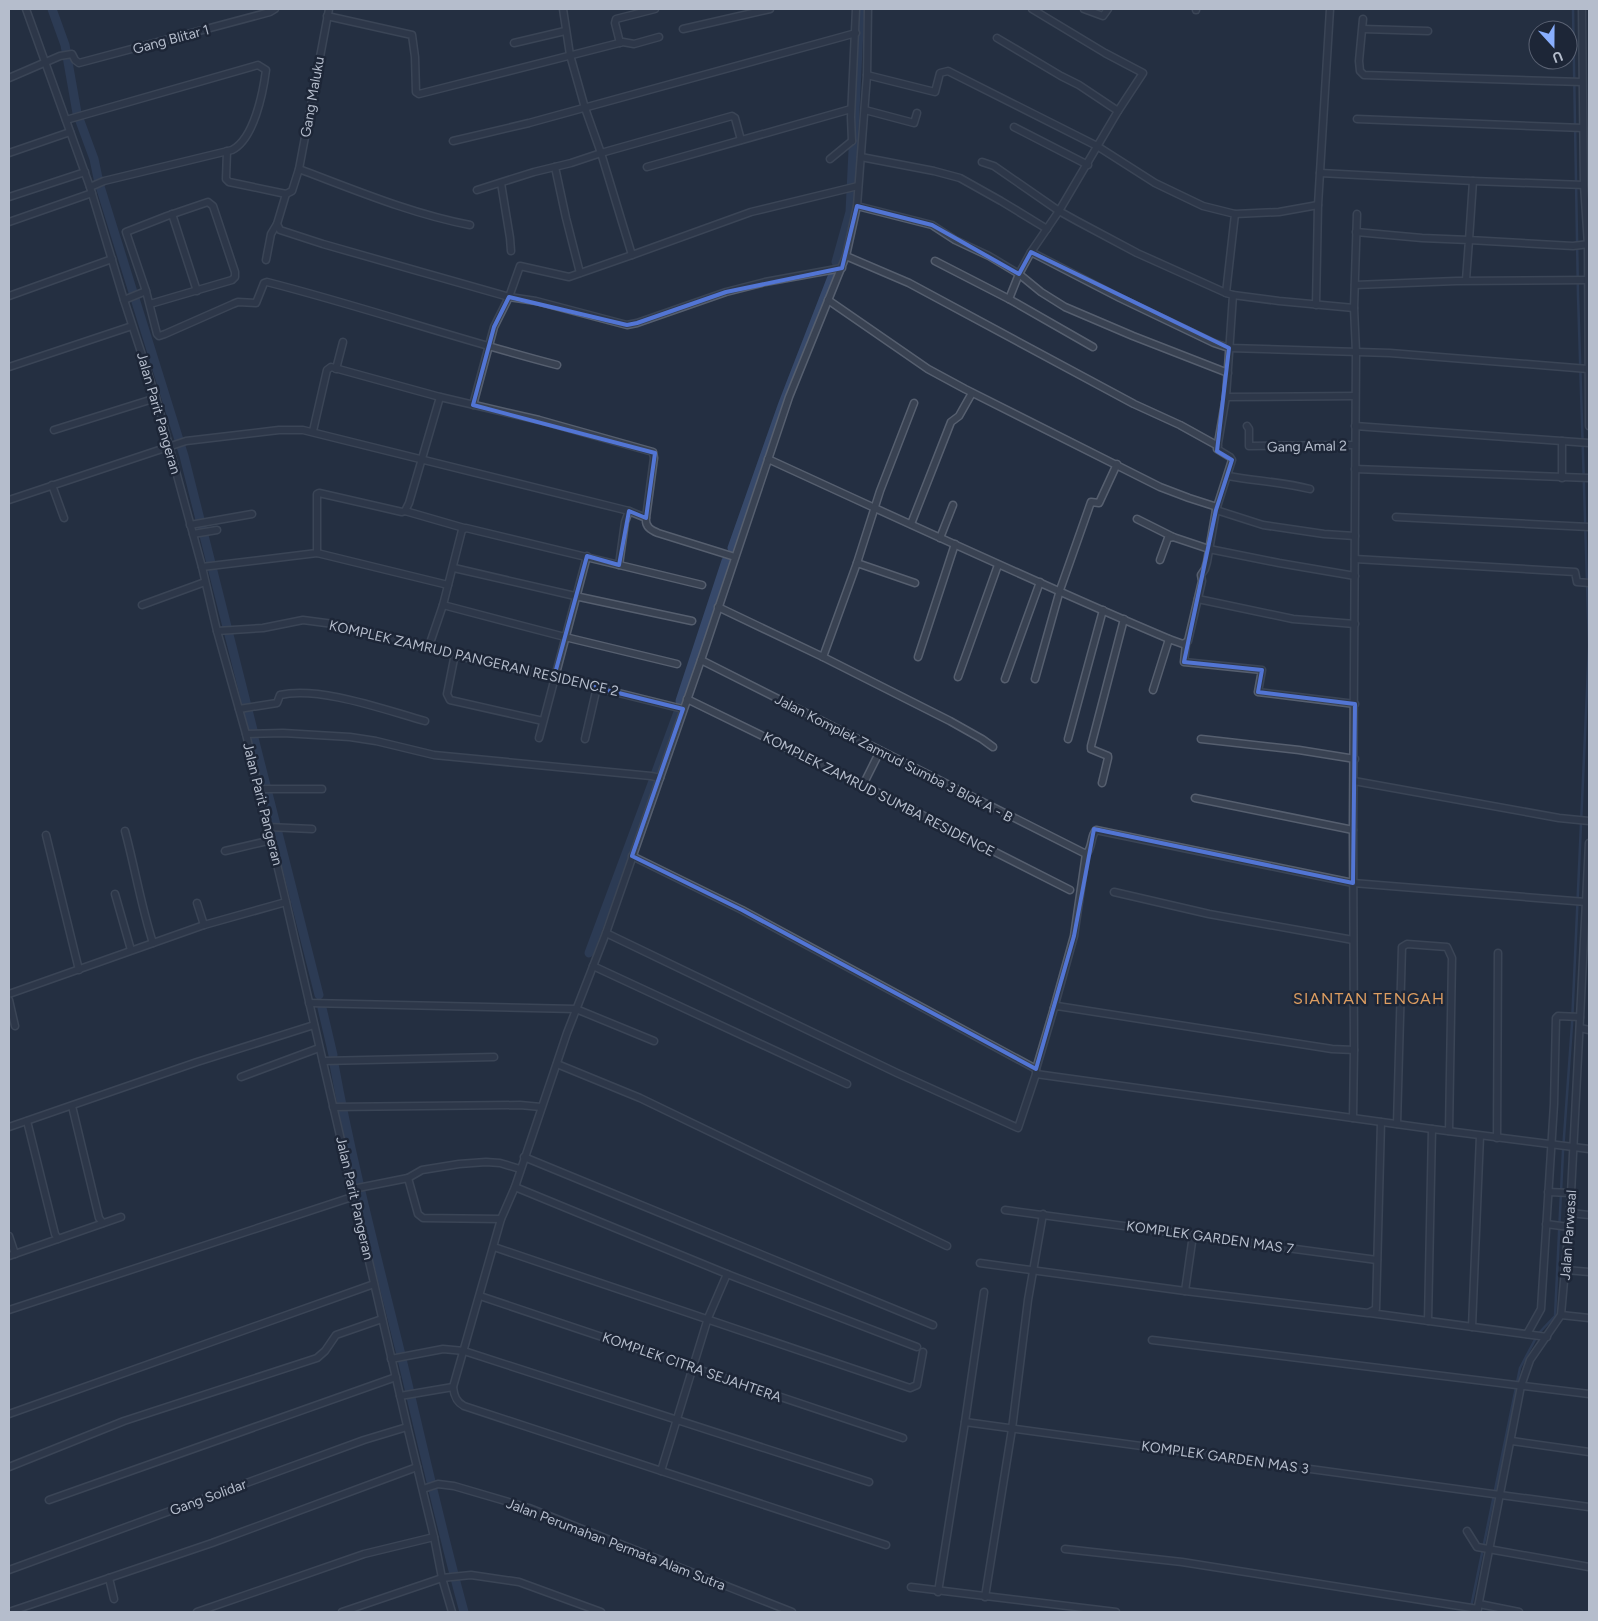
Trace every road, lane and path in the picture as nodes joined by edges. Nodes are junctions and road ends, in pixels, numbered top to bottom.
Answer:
1 (26, 9) edge
2 (275, 9) edge
3 (563, 9) edge
4 (655, 9) edge
5 (770, 9) edge
6 (856, 9) edge
7 (868, 9) edge
8 (1032, 9) edge
9 (1084, 9) edge
10 (1108, 9) edge
11 (1330, 9) edge
12 (1582, 9) edge
13 (328, 12) edge
14 (1364, 19) dead end
15 (682, 29) dead end
16 (1363, 29) junction
17 (566, 31) junction
18 (1428, 31) dead end
19 (856, 32) junction
20 (659, 38) dead end
21 (997, 38) dead end
22 (855, 40) junction
23 (867, 41) junction
24 (620, 43) junction
25 (514, 44) dead end
26 (570, 55) junction
27 (45, 62) junction
28 (1586, 63) edge
29 (867, 75) junction
30 (9, 78) edge
31 (1580, 82) junction
32 (584, 108) junction
33 (851, 109) junction
34 (865, 110) junction
35 (1118, 111) junction
36 (917, 113) dead end
37 (1357, 119) dead end
38 (69, 120) junction
39 (1014, 127) dead end
40 (1580, 128) junction
41 (70, 132) junction
42 (741, 140) junction
43 (453, 141) dead end
44 (852, 141) junction
45 (861, 146) junction
46 (1097, 146) junction
47 (227, 151) junction
48 (9, 152) edge
49 (601, 153) junction
50 (861, 157) junction
51 (830, 158) dead end
52 (982, 162) dead end
53 (1088, 165) junction
54 (555, 167) junction
55 (647, 167) dead end
56 (299, 169) junction
57 (85, 172) junction
58 (1320, 173) junction
59 (1473, 181) junction
60 (501, 183) junction
61 (1582, 184) junction
62 (858, 186) junction
63 (92, 188) junction
64 (477, 190) dead end
65 (286, 194) junction
66 (9, 197) edge
67 (1318, 205) junction
68 (857, 206) junction
69 (1059, 211) junction
70 (172, 214) junction
71 (1235, 214) junction
72 (1357, 214) dead end
73 (9, 222) edge
74 (277, 224) junction
75 (470, 225) dead end
76 (1047, 229) junction
77 (1356, 232) junction
78 (1469, 240) junction
79 (1589, 244) edge
80 (511, 251) dead end
81 (1031, 252) junction
82 (632, 255) junction
83 (846, 256) junction
84 (112, 259) junction
85 (266, 260) dead end
86 (935, 261) dead end
87 (842, 268) junction
88 (580, 273) junction
89 (1019, 274) junction
90 (1466, 280) junction
91 (1585, 280) junction
92 (1355, 285) junction
93 (197, 291) junction
94 (144, 292) junction
95 (1229, 294) junction
96 (9, 296) edge
97 (509, 297) junction
98 (126, 299) junction
99 (1009, 299) junction
100 (828, 300) junction
101 (1589, 302) edge
102 (150, 304) junction
103 (1316, 305) junction
104 (1354, 308) junction
105 (132, 326) junction
106 (343, 342) dead end
107 (488, 347) junction
108 (1093, 347) dead end
109 (1229, 348) junction
110 (1356, 352) junction
111 (557, 365) dead end
112 (9, 367) edge
113 (336, 369) junction
114 (1588, 369) junction
115 (1228, 373) junction
116 (1589, 378) edge
117 (972, 392) junction
118 (1355, 396) junction
119 (440, 397) junction
120 (1226, 397) junction
121 (156, 398) junction
122 (914, 403) dead end
123 (473, 405) junction
124 (1246, 426) dead end
125 (1355, 426) junction
126 (1589, 426) edge
127 (54, 430) dead end
128 (313, 432) junction
129 (1562, 441) junction
130 (1585, 442) edge
131 (171, 445) junction
132 (1355, 445) junction
133 (1218, 446) junction
134 (421, 458) junction
135 (768, 459) junction
136 (1118, 464) junction
137 (1355, 469) junction
138 (1228, 476) junction
139 (1562, 478) junction
140 (1587, 478) edge
141 (52, 485) junction
142 (1310, 489) dead end
143 (9, 500) edge
144 (953, 505) dead end
145 (875, 508) junction
146 (1216, 508) junction
147 (405, 511) junction
148 (628, 511) junction
149 (252, 514) dead end
150 (1396, 517) dead end
151 (64, 518) dead end
152 (646, 518) junction
153 (1137, 519) dead end
154 (911, 524) junction
155 (191, 525) junction
156 (1588, 527) edge
157 (464, 528) junction
158 (217, 530) dead end
159 (196, 534) junction
160 (1173, 536) junction
161 (1355, 536) junction
162 (940, 538) junction
163 (955, 544) junction
164 (1209, 549) junction
165 (317, 554) junction
166 (586, 556) junction
167 (735, 557) junction
168 (1355, 559) junction
169 (1160, 560) dead end
170 (857, 563) junction
171 (620, 565) junction
172 (998, 565) junction
173 (204, 566) junction
174 (454, 568) junction
175 (1355, 576) junction
176 (205, 582) junction
177 (1040, 582) junction
178 (915, 583) dead end
179 (1589, 583) edge
180 (448, 585) junction
181 (702, 585) dead end
182 (1060, 590) junction
183 (575, 596) junction
184 (1198, 600) junction
185 (142, 605) dead end
186 (443, 605) junction
187 (718, 607) junction
188 (1103, 610) junction
189 (1124, 619) junction
190 (692, 621) dead end
191 (1355, 624) junction
192 (221, 632) junction
193 (565, 637) junction
194 (1170, 639) junction
195 (1186, 644) junction
196 (428, 648) junction
197 (455, 654) junction
198 (823, 657) junction
199 (918, 658) dead end
200 (701, 660) junction
201 (677, 664) dead end
202 (554, 677) junction
203 (958, 677) dead end
204 (1005, 679) dead end
205 (1035, 679) dead end
206 (597, 688) junction
207 (1153, 690) dead end
208 (687, 699) junction
209 (1355, 704) junction
210 (239, 709) junction
211 (683, 709) junction
212 (425, 721) dead end
213 (544, 721) junction
214 (246, 734) junction
215 (539, 738) dead end
216 (585, 739) dead end
217 (1068, 739) dead end
218 (1201, 739) dead end
219 (994, 748) dead end
220 (880, 751) junction
221 (1355, 759) junction
222 (660, 778) junction
223 (1354, 780) junction
224 (1102, 783) dead end
225 (863, 784) junction
226 (259, 789) junction
227 (322, 789) dead end
228 (1195, 798) dead end
229 (1587, 821) edge
230 (271, 827) junction
231 (312, 828) dead end
232 (1353, 830) junction
233 (125, 831) dead end
234 (46, 835) dead end
235 (272, 840) junction
236 (1589, 843) edge
237 (225, 851) dead end
238 (1086, 854) junction
239 (632, 856) junction
240 (1589, 864) edge
241 (1353, 883) junction
242 (1070, 890) dead end
243 (1114, 892) dead end
244 (115, 894) dead end
245 (1586, 900) edge
246 (286, 902) junction
247 (197, 903) dead end
248 (204, 925) junction
249 (606, 933) junction
250 (1353, 940) junction
251 (1587, 940) edge
252 (153, 943) junction
253 (130, 950) junction
254 (1498, 953) dead end
255 (593, 966) junction
256 (78, 970) junction
257 (9, 994) edge
258 (9, 1000) edge
259 (309, 1003) junction
260 (1054, 1008) junction
261 (576, 1009) junction
262 (1578, 1017) junction
263 (314, 1025) junction
264 (15, 1026) dead end
265 (1580, 1028) junction
266 (1589, 1030) edge
267 (654, 1041) dead end
268 (320, 1048) junction
269 (1354, 1050) junction
270 (494, 1057) dead end
271 (323, 1061) junction
272 (557, 1064) junction
273 (1036, 1071) junction
274 (241, 1077) dead end
275 (847, 1084) dead end
276 (72, 1106) junction
277 (336, 1107) junction
278 (542, 1107) junction
279 (1353, 1118) junction
280 (27, 1121) junction
281 (1381, 1122) junction
282 (1398, 1124) junction
283 (9, 1127) edge
284 (1432, 1129) junction
285 (1449, 1132) junction
286 (1480, 1136) junction
287 (1498, 1138) junction
288 (1555, 1145) junction
289 (1570, 1147) junction
290 (1589, 1149) edge
291 (524, 1156) junction
292 (520, 1169) junction
293 (408, 1178) junction
294 (515, 1187) junction
295 (355, 1191) junction
296 (1548, 1192) junction
297 (1568, 1193) junction
298 (1004, 1210) dead end
299 (1570, 1213) junction
300 (1042, 1214) junction
301 (1589, 1215) edge
302 (121, 1217) dead end
303 (502, 1219) junction
304 (103, 1223) junction
305 (1550, 1225) junction
306 (1566, 1226) junction
307 (1193, 1235) junction
308 (9, 1236) edge
309 (58, 1239) junction
310 (947, 1246) dead end
311 (494, 1247) junction
312 (12, 1255) edge
313 (1377, 1260) junction
314 (980, 1262) dead end
315 (1033, 1270) junction
316 (1566, 1270) junction
317 (1589, 1272) edge
318 (727, 1274) junction
319 (374, 1284) junction
320 (1185, 1291) junction
321 (984, 1292) dead end
322 (480, 1296) junction
323 (9, 1310) edge
324 (1368, 1313) junction
325 (1561, 1315) junction
326 (708, 1318) junction
327 (1589, 1318) edge
328 (382, 1319) junction
329 (1428, 1321) junction
330 (933, 1326) dead end
331 (1472, 1327) junction
332 (1527, 1334) junction
333 (1547, 1336) junction
334 (1152, 1340) dead end
335 (917, 1346) dead end
336 (464, 1351) junction
337 (923, 1352) dead end
338 (391, 1359) junction
339 (692, 1368) junction
340 (396, 1377) junction
341 (1519, 1386) junction
342 (453, 1388) junction
343 (1589, 1394) edge
344 (403, 1396) junction
345 (9, 1414) edge
346 (677, 1420) junction
347 (966, 1422) junction
348 (407, 1427) junction
349 (1012, 1429) junction
350 (903, 1438) dead end
351 (1512, 1441) junction
352 (1589, 1452) edge
353 (9, 1466) edge
354 (417, 1467) junction
355 (661, 1471) junction
356 (869, 1482) dead end
357 (425, 1488) junction
358 (1498, 1493) junction
359 (49, 1500) dead end
360 (1589, 1507) edge
361 (1467, 1531) dead end
362 (434, 1537) junction
363 (886, 1545) dead end
364 (1064, 1549) dead end
365 (1488, 1549) junction
366 (1589, 1567) edge
367 (9, 1570) edge
368 (109, 1578) junction
369 (444, 1578) junction
370 (911, 1587) dead end
371 (938, 1592) junction
372 (985, 1597) junction
373 (114, 1599) dead end
374 (1478, 1608) edge
375 (9, 1612) edge
376 (197, 1612) edge
377 (342, 1612) edge
378 (452, 1612) edge
379 (601, 1612) edge
380 (792, 1612) edge
381 (1116, 1612) edge
382 (1519, 1612) edge

1 - 27 street, Jalan Parit Pangeran
2 - 27 street, Gang Blitar 1
3 - 17 street
4 - 24 street
5 - 15 street
6 - 19 street
7 - 23 street
8 - 35 street
9 - 10 street
11 - 58 street
12 - 28 street
13 - 26 street
13 - 56 street, Gang Maluku
14 - 16 street
16 - 18 street
16 - 31 street
17 - 25 street
17 - 26 street
19 - 22 street
19 - 32 street
20 - 24 street
21 - 35 street
22 - 23 street
22 - 33 street
23 - 29 street
24 - 26 street
26 - 32 street
27 - 30 street
27 - 38 street, Jalan Parit Pangeran
28 - 31 street
29 - 34 street
29 - 46 street
31 - 40 street
32 - 43 street
32 - 49 street
33 - 42 street
33 - 44 street
34 - 36 street
34 - 45 street
35 - 46 street
37 - 40 street
38 - 41 street, Jalan Parit Pangeran
38 - 47 street
39 - 53 street
40 - 61 street
41 - 48 street
41 - 57 street, Jalan Parit Pangeran
42 - 49 street
42 - 55 street
44 - 45 street
44 - 51 street
45 - 50 street
46 - 53 street
46 - 71 street
47 - 63 street
47 - 65 street
49 - 54 street
49 - 82 street
50 - 62 street
50 - 76 street
52 - 69 street
53 - 69 street
54 - 60 street
54 - 88 street
56 - 65 street, Gang Maluku
56 - 75 street
57 - 63 street, Jalan Parit Pangeran
57 - 66 street
58 - 59 street
58 - 67 street
59 - 61 street
59 - 78 street
60 - 64 street
60 - 80 street
61 - 79 street
62 - 68 street
62 - 82 street
63 - 73 street
63 - 84 street, Jalan Parit Pangeran
65 - 74 street
67 - 71 street
67 - 103 street
68 - 83 street
68 - 89 street
69 - 76 street
69 - 95 street
70 - 93 street
70 - 93 street
70 - 94 street
71 - 95 street
72 - 77 street
74 - 85 street
74 - 97 street
76 - 81 street
77 - 78 street
77 - 92 street
78 - 79 street
78 - 90 street
79 - 91 street
81 - 89 street
81 - 109 street
82 - 88 street
83 - 87 street
83 - 133 street
84 - 96 street
84 - 98 street, Jalan Parit Pangeran
86 - 99 street
87 - 97 street
87 - 100 street
88 - 97 street
89 - 99 street
89 - 115 street
90 - 91 street
90 - 92 street
91 - 101 street
92 - 104 street
93 - 102 street
94 - 98 street
94 - 102 street
95 - 103 street
95 - 109 street
97 - 107 street
98 - 105 street, Jalan Parit Pangeran
99 - 108 street
100 - 117 street
100 - 135 street
101 - 114 street
102 - 107 street
103 - 104 street
104 - 110 street
105 - 112 street
105 - 121 street, Jalan Parit Pangeran
106 - 113 street
107 - 111 street
107 - 123 street
109 - 110 street
109 - 115 street
110 - 114 street
110 - 118 street
113 - 119 street
113 - 128 street
114 - 116 street
115 - 120 street
116 - 126 street
117 - 136 street
117 - 154 street
118 - 120 street
118 - 125 street
119 - 123 street
119 - 134 street
120 - 133 street
121 - 127 street
121 - 131 street, Jalan Parit Pangeran
122 - 145 street
123 - 152 street
124 - 132 street, Gang Amal 2
125 - 129 street
125 - 132 street
128 - 131 street
128 - 134 street
129 - 130 street
129 - 139 street
131 - 141 street
131 - 155 street, Jalan Parit Pangeran
132 - 137 street
133 - 138 street
134 - 147 street
134 - 148 street
135 - 145 street
135 - 167 street
136 - 146 street
136 - 182 street
137 - 139 street
137 - 161 street
138 - 142 street
138 - 146 street
139 - 140 street
141 - 143 street
141 - 151 street
144 - 162 street
145 - 154 street
145 - 170 street
146 - 161 street
146 - 164 street
147 - 157 street
147 - 165 street
148 - 152 street
148 - 171 street
149 - 155 street
150 - 156 street
152 - 167 street
153 - 160 street
154 - 162 street
155 - 159 street, Jalan Parit Pangeran
157 - 166 street
157 - 174 street
158 - 159 street
159 - 173 street, Jalan Parit Pangeran
160 - 164 street
160 - 169 street
161 - 168 street
162 - 163 street
163 - 172 street
163 - 199 street
164 - 175 street
164 - 184 street
165 - 173 street
165 - 180 street
166 - 171 street
166 - 183 street
167 - 187 street
168 - 175 street
168 - 179 street
170 - 178 street
170 - 198 street
171 - 181 street
172 - 177 street
172 - 203 street
173 - 176 street, Jalan Parit Pangeran
174 - 180 street
174 - 183 street
175 - 191 street
176 - 185 street
176 - 192 street, Jalan Parit Pangeran
177 - 182 street
177 - 204 street
180 - 186 street
182 - 188 street
182 - 205 street
183 - 190 street
183 - 193 street
184 - 191 street
184 - 195 street
186 - 193 street
186 - 196 street
187 - 198 street
187 - 200 street
188 - 189 street
188 - 217 street
189 - 194 street
189 - 224 street
191 - 209 street
192 - 196 street, KOMPLEK ZAMRUD PANGERAN RESIDENCE 2
192 - 210 street, Jalan Parit Pangeran
193 - 201 street
193 - 202 street
194 - 195 street
194 - 207 street
195 - 209 street
196 - 197 street, KOMPLEK ZAMRUD PANGERAN RESIDENCE 2
197 - 202 street, KOMPLEK ZAMRUD PANGERAN RESIDENCE 2
197 - 213 street
198 - 219 street
200 - 208 street
200 - 220 street, Jalan Komplek Zamrud Sumba 3 Blok A - B
202 - 206 street, KOMPLEK ZAMRUD PANGERAN RESIDENCE 2
202 - 213 street
206 - 211 street, KOMPLEK ZAMRUD PANGERAN RESIDENCE 2
206 - 216 street
208 - 211 street
208 - 225 street, KOMPLEK ZAMRUD SUMBA RESIDENCE
209 - 221 street
210 - 212 street
210 - 214 street, Jalan Parit Pangeran
211 - 222 street
213 - 215 street
214 - 222 street
214 - 226 street, Jalan Parit Pangeran
218 - 221 street
220 - 225 street
220 - 238 street, Jalan Komplek Zamrud Sumba 3 Blok A - B
221 - 223 street
222 - 239 street
223 - 229 street
223 - 232 street
225 - 242 street, KOMPLEK ZAMRUD SUMBA RESIDENCE
226 - 227 street
226 - 230 street, Jalan Parit Pangeran
228 - 232 street
230 - 231 street
230 - 235 street, Jalan Parit Pangeran
232 - 241 street
233 - 252 street
234 - 256 street
235 - 237 street
235 - 246 street, Jalan Parit Pangeran
236 - 240 street, Jalan Parwasal
238 - 241 street
238 - 260 street
239 - 249 street
239 - 273 street
240 - 245 street, Jalan Parwasal
241 - 245 street
241 - 250 street
243 - 250 street
244 - 253 street
245 - 251 street, Jalan Parwasal
246 - 248 street
246 - 259 street, Jalan Parit Pangeran
247 - 248 street
248 - 252 street
249 - 255 street
249 - 273 street
250 - 269 street
251 - 262 street, Jalan Parwasal
252 - 253 street
253 - 256 street
254 - 287 street
255 - 261 street
255 - 275 street
256 - 257 street
258 - 264 street
259 - 261 street
259 - 263 street, Jalan Parit Pangeran
260 - 269 street
260 - 273 street
261 - 267 street
261 - 272 street
262 - 265 street, Jalan Parwasal
262 - 288 street
263 - 268 street, Jalan Parit Pangeran
263 - 276 street
265 - 266 street
265 - 289 street, Jalan Parwasal
268 - 271 street, Jalan Parit Pangeran
268 - 274 street
269 - 279 street
270 - 271 street
271 - 277 street, Jalan Parit Pangeran
272 - 278 street
272 - 310 street
273 - 279 street
276 - 280 street
276 - 304 street
277 - 278 street
277 - 295 street, Jalan Parit Pangeran
278 - 291 street
279 - 281 street
280 - 283 street
280 - 309 street
281 - 282 street
281 - 313 street
282 - 284 street
282 - 285 street
284 - 285 street
284 - 329 street
285 - 286 street
286 - 287 street
286 - 331 street
287 - 288 street
288 - 289 street
288 - 296 street
289 - 290 street
289 - 297 street, Jalan Parwasal
291 - 292 street
291 - 330 street
292 - 293 street
292 - 294 street
293 - 295 street
293 - 303 street
294 - 303 street
294 - 318 street
295 - 319 street, Jalan Parit Pangeran
295 - 323 street
296 - 297 street
296 - 305 street
297 - 299 street, Jalan Parwasal
298 - 300 street, KOMPLEK GARDEN MAS 7
299 - 301 street
299 - 306 street, Jalan Parwasal
300 - 307 street, KOMPLEK GARDEN MAS 7
300 - 315 street
302 - 304 street
303 - 311 street
304 - 309 street
305 - 306 street
305 - 332 street
306 - 316 street, Jalan Parwasal
307 - 313 street, KOMPLEK GARDEN MAS 7
307 - 320 street
308 - 312 street
309 - 312 street
311 - 322 street
311 - 326 street
313 - 324 street
314 - 315 street
315 - 320 street
315 - 349 street
316 - 317 street
316 - 325 street, Jalan Parwasal
318 - 326 street
318 - 335 street
319 - 328 street, Jalan Parit Pangeran
319 - 345 street
320 - 324 street
321 - 347 street
322 - 336 street
322 - 339 street, KOMPLEK CITRA SEJAHTERA
324 - 329 street
325 - 327 street
325 - 333 street, Jalan Parwasal
326 - 337 street
326 - 339 street
328 - 338 street, Jalan Parit Pangeran
328 - 353 street
329 - 331 street
331 - 332 street
332 - 333 street
333 - 341 street, Jalan Parwasal
334 - 341 street
336 - 338 street
336 - 342 street
336 - 346 street
338 - 340 street, Jalan Parit Pangeran
339 - 346 street
339 - 350 street, KOMPLEK CITRA SEJAHTERA
340 - 344 street, Jalan Parit Pangeran
340 - 359 street
341 - 343 street
341 - 351 street, Jalan Parwasal
342 - 344 street
342 - 355 street
344 - 348 street, Jalan Parit Pangeran
346 - 355 street
346 - 356 street
347 - 349 street, KOMPLEK GARDEN MAS 3
347 - 371 street
348 - 354 street, Jalan Parit Pangeran
348 - 367 street, Gang Solidar
349 - 358 street, KOMPLEK GARDEN MAS 3
349 - 372 street
351 - 352 street
351 - 358 street, Jalan Parwasal
354 - 357 street, Jalan Parit Pangeran
354 - 368 street
355 - 363 street
357 - 362 street, Jalan Parit Pangeran
357 - 380 street, Jalan Perumahan Permata Alam Sutra
358 - 360 street, KOMPLEK GARDEN MAS 3
358 - 365 street, Jalan Parwasal
361 - 365 street
362 - 369 street, Jalan Parit Pangeran
362 - 376 street
364 - 374 street
365 - 366 street
365 - 374 street, Jalan Parwasal
368 - 373 street
368 - 375 street
369 - 377 street
369 - 378 street, Jalan Parit Pangeran
369 - 379 street
370 - 371 street
371 - 372 street
372 - 381 street
374 - 382 street

